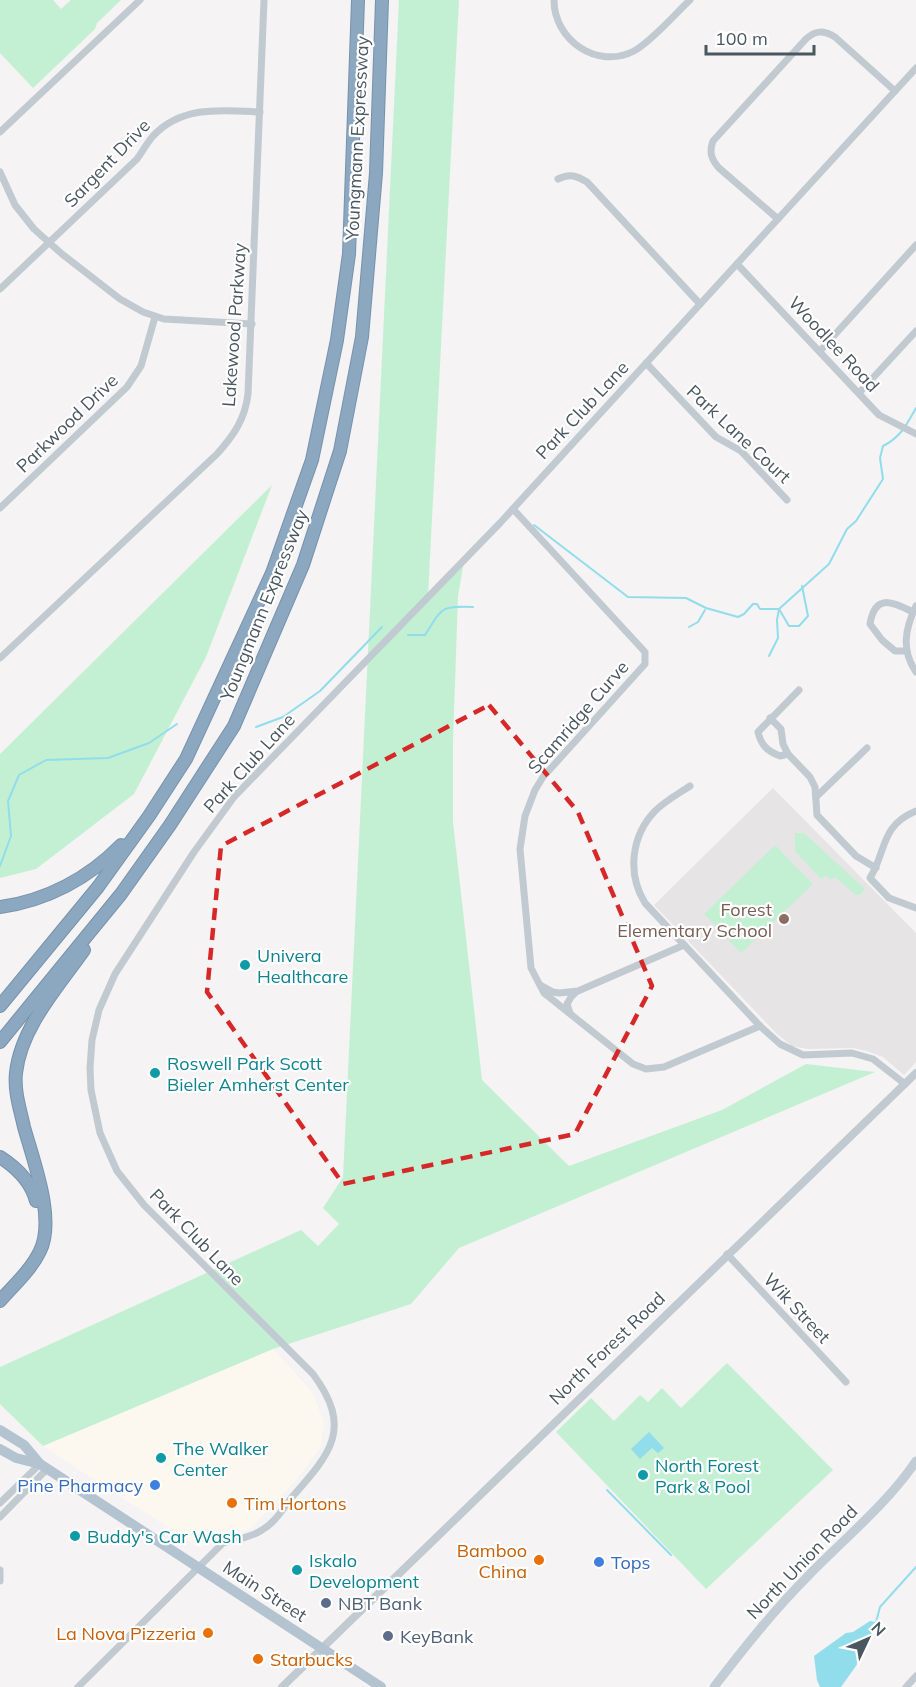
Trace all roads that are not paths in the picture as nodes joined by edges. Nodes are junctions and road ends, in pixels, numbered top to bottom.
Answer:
1 (140, 0) edge
2 (264, 0) edge
3 (358, 0) edge
4 (382, 0) edge
5 (554, 0) edge
6 (688, 2) edge
7 (916, 68) edge
8 (895, 91) junction
9 (260, 112) junction
10 (0, 132) edge
11 (0, 172) edge
12 (558, 179) dead end
13 (778, 219) junction
14 (48, 243) junction
15 (916, 246) edge
16 (737, 264) junction
17 (0, 288) edge
18 (700, 304) junction
19 (155, 317) junction
20 (252, 324) junction
21 (916, 332) edge
22 (820, 351) junction
23 (646, 363) junction
24 (859, 393) junction
25 (916, 434) edge
26 (787, 500) dead end
27 (0, 508) edge
28 (513, 509) junction
29 (915, 609) edge
30 (906, 651) junction
31 (0, 658) edge
32 (916, 672) edge
33 (799, 690) dead end
34 (770, 718) junction
35 (867, 748) dead end
36 (788, 754) junction
37 (690, 786) dead end
38 (816, 797) junction
39 (916, 811) edge
40 (149, 816) junction
41 (876, 868) junction
42 (120, 894) junction
43 (0, 907) edge
44 (916, 908) edge
45 (684, 945) junction
46 (534, 978) junction
47 (578, 991) junction
48 (0, 1006) edge
49 (571, 1015) junction
50 (760, 1026) junction
51 (0, 1042) edge
52 (916, 1073) edge
53 (905, 1084) junction
54 (0, 1157) edge
55 (727, 1254) junction
56 (0, 1294) edge
57 (0, 1301) edge
58 (846, 1382) dead end
59 (0, 1430) edge
60 (0, 1449) edge
61 (916, 1461) edge
62 (44, 1466) junction
63 (0, 1503) edge
64 (0, 1517) edge
65 (200, 1568) junction
66 (0, 1570) edge
67 (0, 1581) edge
68 (322, 1648) junction
69 (78, 1687) edge
70 (282, 1687) edge
71 (381, 1687) edge
72 (714, 1687) edge

1 - 10 street
2 - 9 street, Lakewood Parkway
3 - 40 highway, Youngmann Expressway
4 - 42 highway, Youngmann Expressway
5 - 6 street
7 - 8 street, Park Club Lane
8 - 13 street, Park Club Lane
8 - 13 street
9 - 14 street, Sargent Drive
9 - 20 street, Lakewood Parkway
11 - 14 street
12 - 18 street
13 - 16 street, Park Club Lane
14 - 17 street, Sargent Drive
14 - 19 street
15 - 22 street
16 - 18 street, Park Club Lane
16 - 22 street, Woodlee Road
18 - 23 street, Park Club Lane
19 - 20 street
19 - 27 street, Parkwood Drive
20 - 31 street, Lakewood Parkway
21 - 24 street
22 - 24 street, Woodlee Road
23 - 26 street, Park Lane Court
23 - 28 street, Park Club Lane
24 - 25 street, Woodlee Road
28 - 46 street, Scamridge Curve
28 - 65 street, Park Club Lane
29 - 30 street
29 - 30 street
30 - 32 street
33 - 34 street
34 - 36 street
34 - 36 street
35 - 38 street
36 - 38 street
37 - 45 street
38 - 41 street
39 - 41 street
40 - 43 highway
40 - 48 highway, Youngmann Expressway
41 - 44 street
42 - 51 highway, Youngmann Expressway
42 - 57 highway
45 - 47 street
45 - 50 street
46 - 47 street
46 - 49 street
47 - 49 street
49 - 50 street
50 - 53 street
52 - 53 street, North Forest Road
53 - 55 street, North Forest Road
54 - 56 highway
55 - 58 street, Wik Street
55 - 68 street, North Forest Road
59 - 62 main road, Main Street
60 - 62 main road, Main Street
61 - 72 main road, North Union Road
62 - 63 street
62 - 64 street
62 - 65 main road, Main Street
65 - 68 main road, Main Street
65 - 69 street, Park Club Lane
66 - 67 street
68 - 70 street, North Forest Road
68 - 71 main road, Main Street

